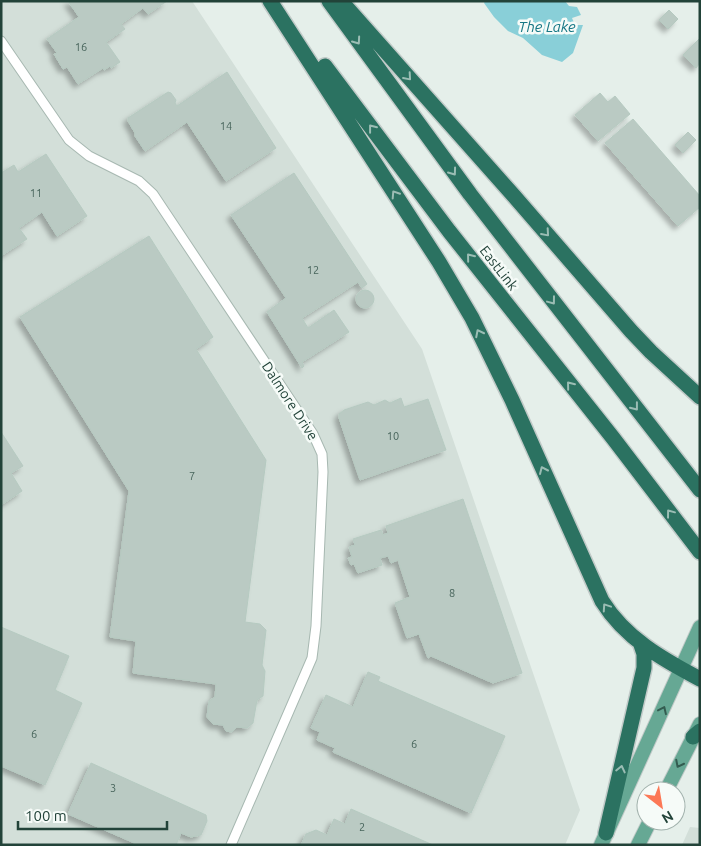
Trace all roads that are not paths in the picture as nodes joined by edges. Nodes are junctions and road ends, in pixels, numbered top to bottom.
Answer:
1 (270, 1) edge
2 (277, 1) edge
3 (329, 1) edge
4 (342, 1) edge
5 (1, 41) edge
6 (678, 376) junction
7 (700, 392) edge
8 (700, 397) edge
9 (700, 490) edge
10 (700, 552) edge
11 (700, 627) edge
12 (640, 642) junction
13 (682, 669) junction
14 (700, 679) edge
15 (698, 731) edge
16 (671, 781) edge
17 (645, 831) edge
18 (604, 839) edge
19 (231, 845) edge
20 (638, 845) edge

12 -> 1 highway
10 -> 2 highway, EastLink
3 -> 9 highway, EastLink
4 -> 6 highway
5 - 19 street, Dalmore Drive
6 - 7 highway
6 - 8 highway
11 - 13 main road
12 - 13 highway
18 -> 12 highway
13 - 14 highway
18 -> 13 main road
15 -> 16 main road
17 - 20 main road

